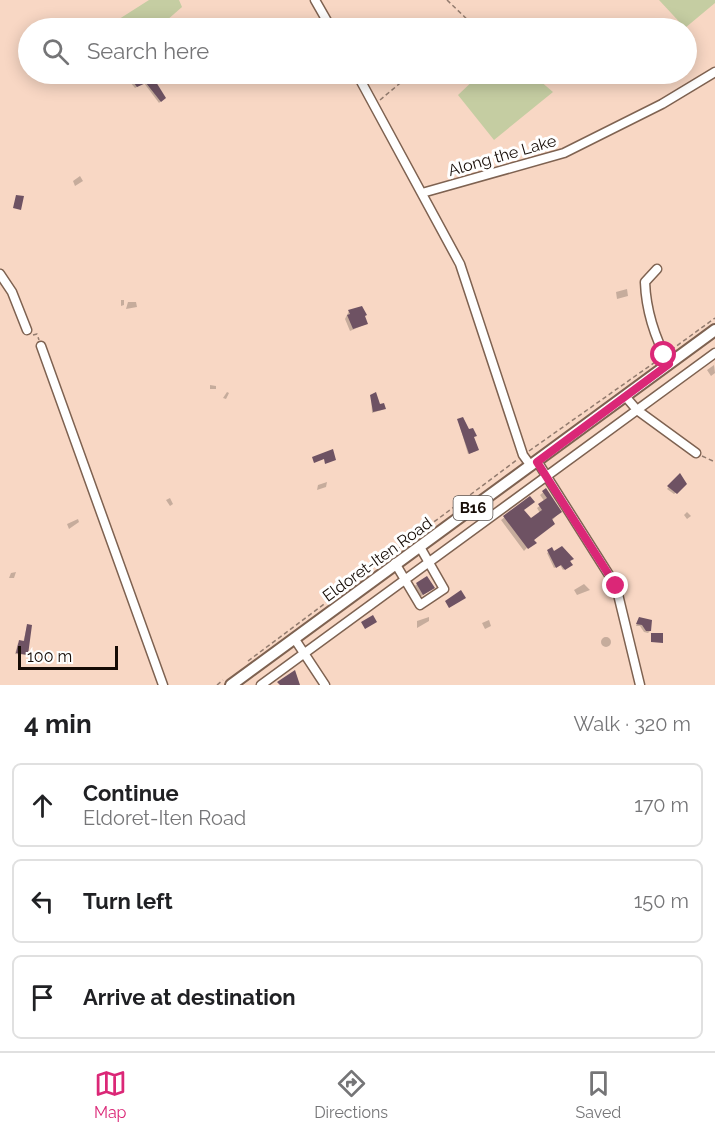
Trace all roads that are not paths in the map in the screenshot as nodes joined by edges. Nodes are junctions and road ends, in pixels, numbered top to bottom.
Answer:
1 (315, 0) edge
2 (325, 18) edge
3 (715, 72) edge
4 (697, 83) edge
5 (363, 84) edge
6 (695, 84) edge
7 (422, 193) junction
8 (657, 269) dead end
9 (0, 274) edge
10 (27, 330) road end
11 (715, 330) edge
12 (41, 346) road end
13 (715, 353) edge
14 (667, 359) junction
15 (625, 396) junction
16 (637, 410) junction
17 (696, 453) road end
18 (534, 464) junction
19 (545, 478) junction
20 (420, 547) junction
21 (395, 563) junction
22 (427, 563) junction
23 (404, 581) junction
24 (294, 638) junction
25 (302, 654) junction
26 (229, 681) edge
27 (163, 685) edge
28 (261, 685) edge
29 (325, 685) edge
30 (640, 685) edge

1 - 2 street
3 - 4 street, Along the Lake
5 - 7 street
6 - 7 street, Along the Lake
7 - 18 street
8 - 14 street
9 - 10 street
11 - 14 main road, Eldoret-Iten Road / B16
12 - 27 street
13 - 16 street
14 - 15 main road, Eldoret-Iten Road / B16
15 - 16 street
15 - 18 main road, Eldoret-Iten Road / B16
16 - 17 street
16 - 19 street
18 - 19 street
18 - 20 main road, Eldoret-Iten Road / B16
19 - 22 street
19 - 30 street
20 - 21 main road, Eldoret-Iten Road / B16
20 - 22 street
21 - 23 street
21 - 24 main road, Eldoret-Iten Road / B16
22 - 23 street
22 - 23 street
23 - 25 street
24 - 25 street
24 - 26 main road, Eldoret-Iten Road / B16
25 - 28 street
25 - 29 street

